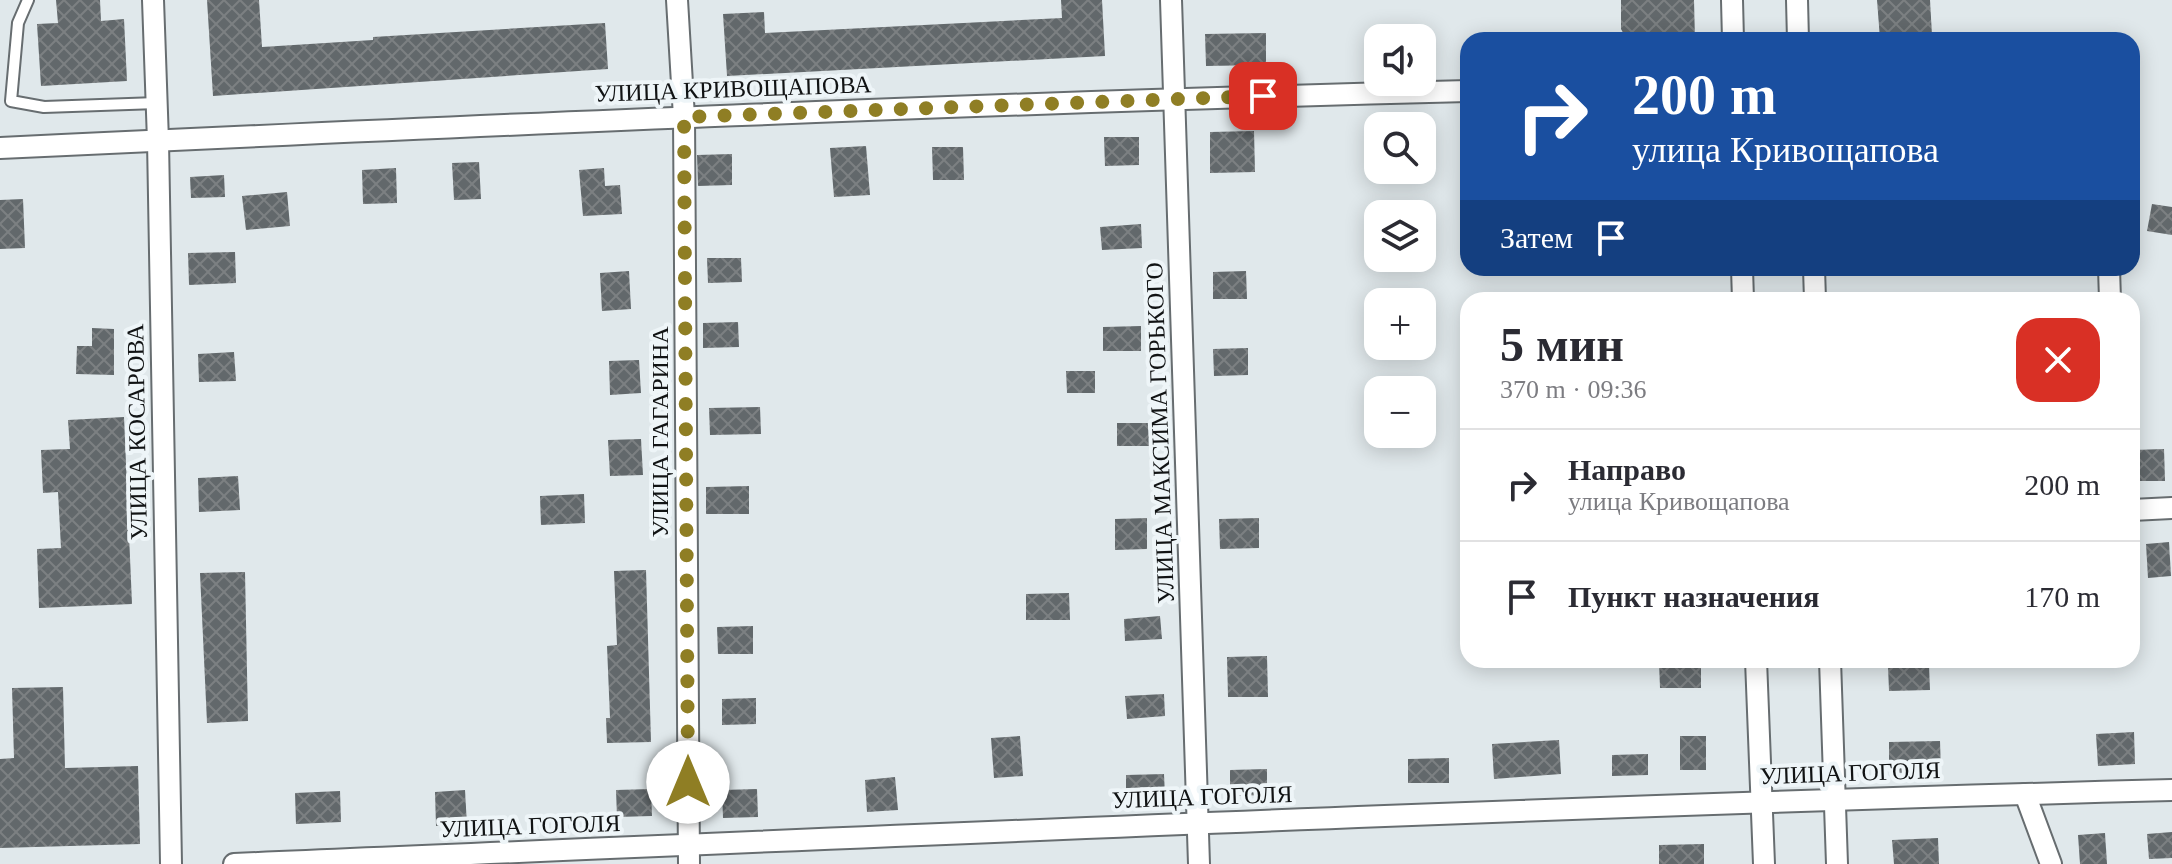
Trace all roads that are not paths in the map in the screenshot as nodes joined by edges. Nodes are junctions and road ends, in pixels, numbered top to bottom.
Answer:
1 (28, 0) edge
2 (153, 0) edge
3 (677, 0) edge
4 (1171, 0) edge
5 (1732, 0) edge
6 (1797, 0) edge
7 (1733, 32) edge
8 (1798, 32) edge
9 (1460, 91) edge
10 (1175, 98) junction
11 (157, 103) junction
12 (684, 117) junction
13 (158, 141) junction
14 (0, 148) edge
15 (2172, 508) edge
16 (2140, 510) edge
17 (1756, 668) edge
18 (1830, 668) edge
19 (2172, 790) edge
20 (2025, 794) junction
21 (1835, 799) junction
22 (1761, 802) junction
23 (1198, 823) junction
24 (688, 854) edge
25 (171, 864) edge
26 (234, 864) edge
27 (1199, 864) edge
28 (1764, 864) edge
29 (1837, 864) edge
30 (2051, 864) edge

1 - 11 lane
2 - 11 street, УЛИЦА КОСАРОВА
3 - 12 street, УЛИЦА ГАГАРИНА
4 - 10 street, УЛИЦА МАКСИМА ГОРЬКОГО
5 - 7 street
6 - 8 street
9 - 10 street, УЛИЦА КРИВОЩАПОВА
10 - 12 street, УЛИЦА КРИВОЩАПОВА
10 - 23 street, УЛИЦА МАКСИМА ГОРЬКОГО
11 - 13 street, УЛИЦА КОСАРОВА
12 - 13 street, УЛИЦА КРИВОЩАПОВА
12 - 24 street, УЛИЦА ГАГАРИНА
13 - 14 street, УЛИЦА КРИВОЩАПОВА
13 - 25 street, УЛИЦА КОСАРОВА
15 - 16 street
17 - 22 street
18 - 21 street
19 - 20 street, УЛИЦА ГОГОЛЯ
20 - 21 street, УЛИЦА ГОГОЛЯ
20 - 30 street
21 - 22 street, УЛИЦА ГОГОЛЯ
21 - 29 street
22 - 23 street, УЛИЦА ГОГОЛЯ
22 - 28 street
23 - 24 street, УЛИЦА ГОГОЛЯ
23 - 27 street, УЛИЦА МАКСИМА ГОРЬКОГО
24 - 26 street, УЛИЦА ГОГОЛЯ

